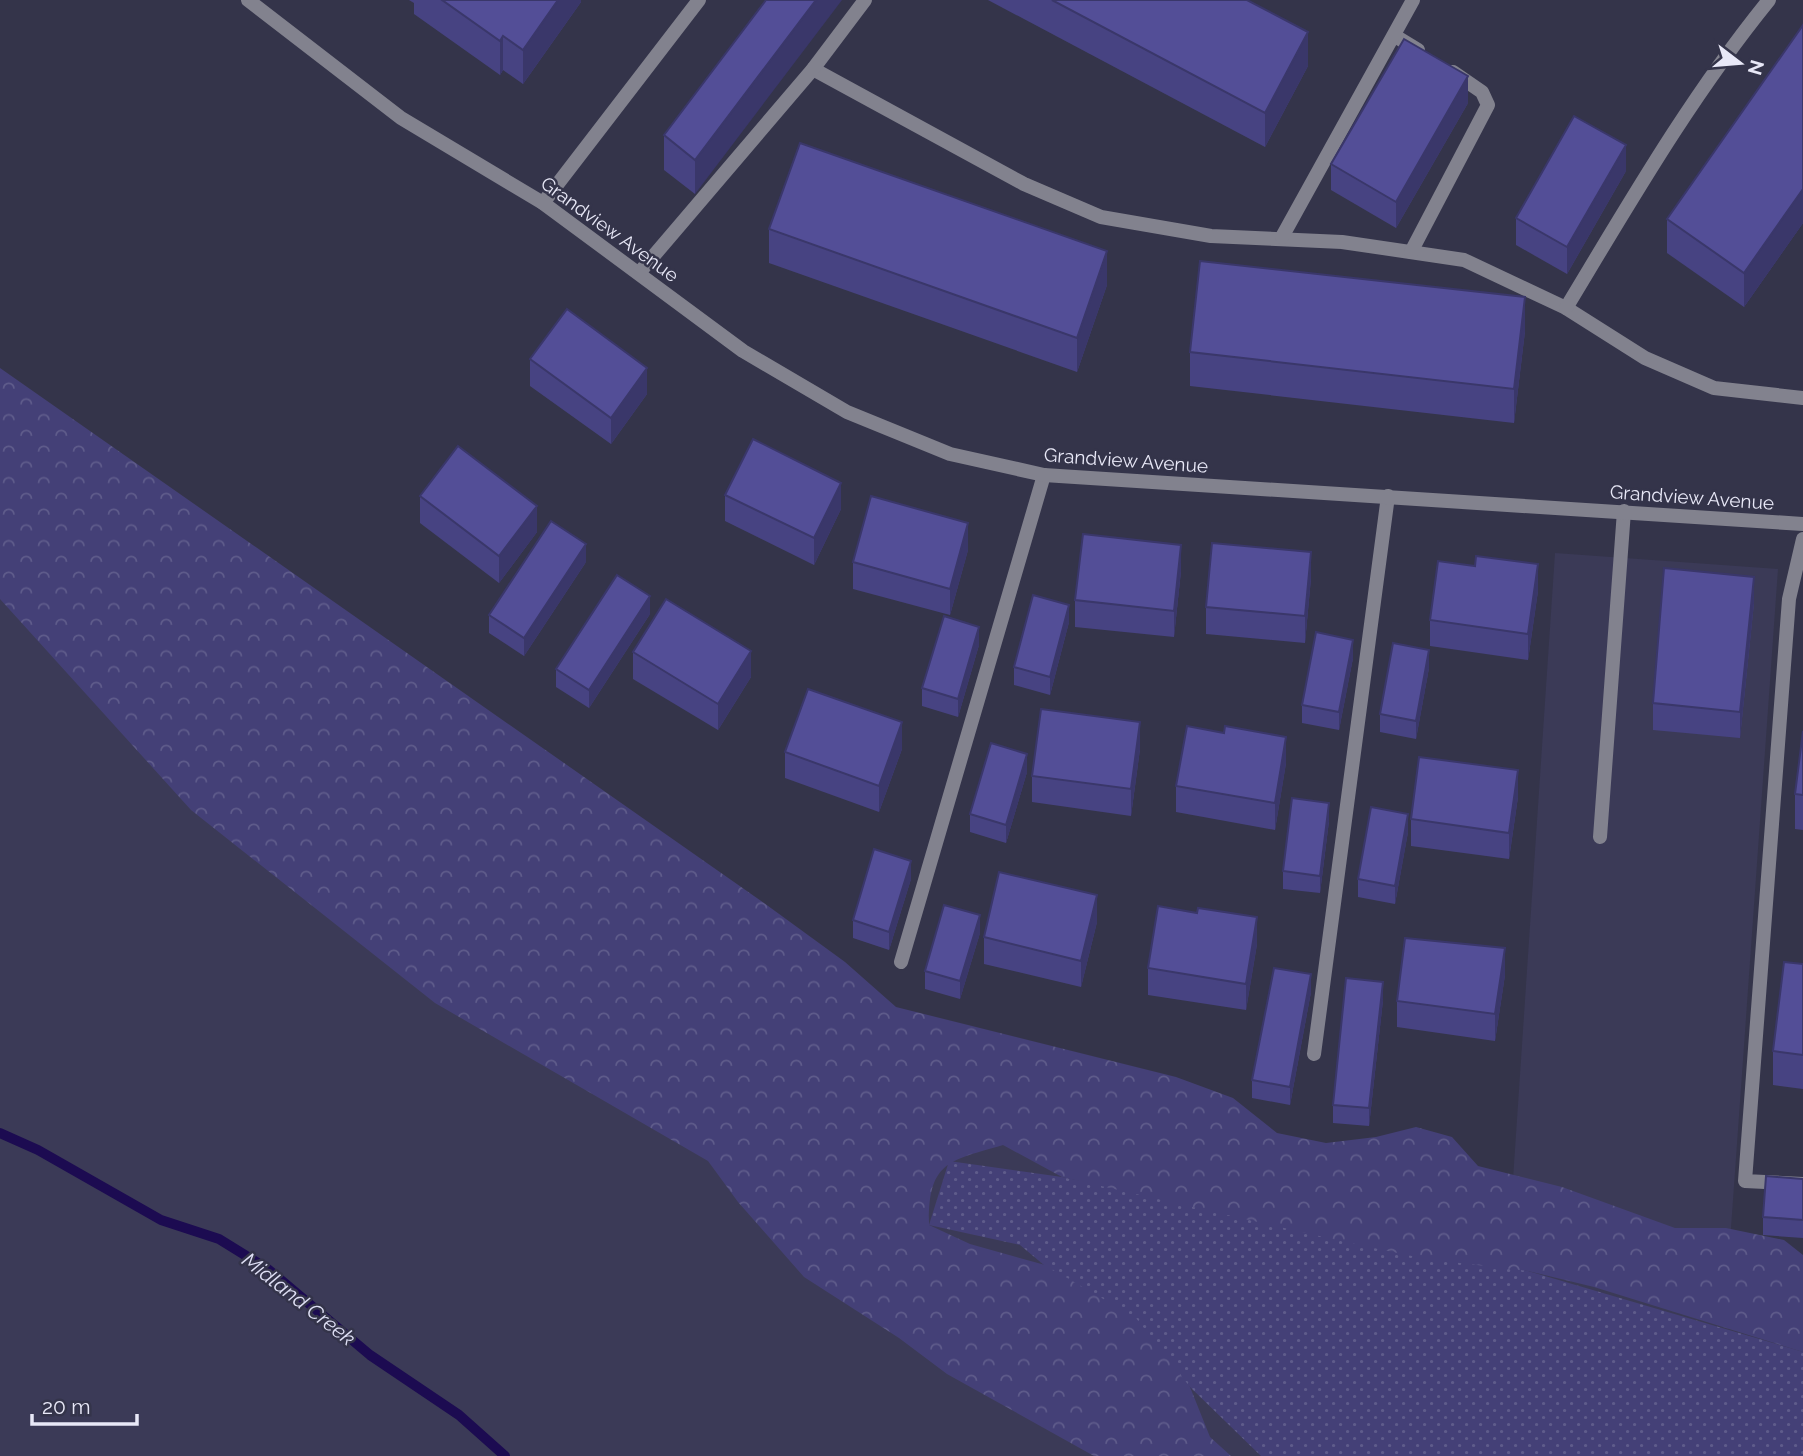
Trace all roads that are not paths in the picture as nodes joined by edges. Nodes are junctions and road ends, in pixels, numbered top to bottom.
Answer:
1 (248, 0) edge
2 (698, 0) edge
3 (865, 0) edge
4 (1413, 0) edge
5 (1769, 0) edge
6 (1395, 36) junction
7 (813, 69) junction
8 (543, 203) junction
9 (1282, 237) junction
10 (1411, 253) junction
11 (639, 273) junction
12 (1566, 308) junction
13 (1803, 398) edge
14 (1044, 475) junction
15 (1388, 496) junction
16 (1624, 511) junction
17 (1803, 524) edge
18 (1803, 539) edge
19 (1600, 837) dead end
20 (901, 962) dead end
21 (1314, 1054) dead end
22 (1803, 1184) edge

1 - 8 street, Grandview Avenue
2 - 8 street
3 - 7 street
4 - 6 street
5 - 12 street
6 - 9 street
6 - 10 street
7 - 9 street
7 - 11 street
8 - 11 street, Grandview Avenue
9 - 10 street
10 - 12 street
11 - 14 street, Grandview Avenue
12 - 13 street
14 - 15 street, Grandview Avenue
14 - 20 street
15 - 16 street, Grandview Avenue
15 - 21 street
16 - 17 street, Grandview Avenue
16 - 19 street
18 - 22 street

